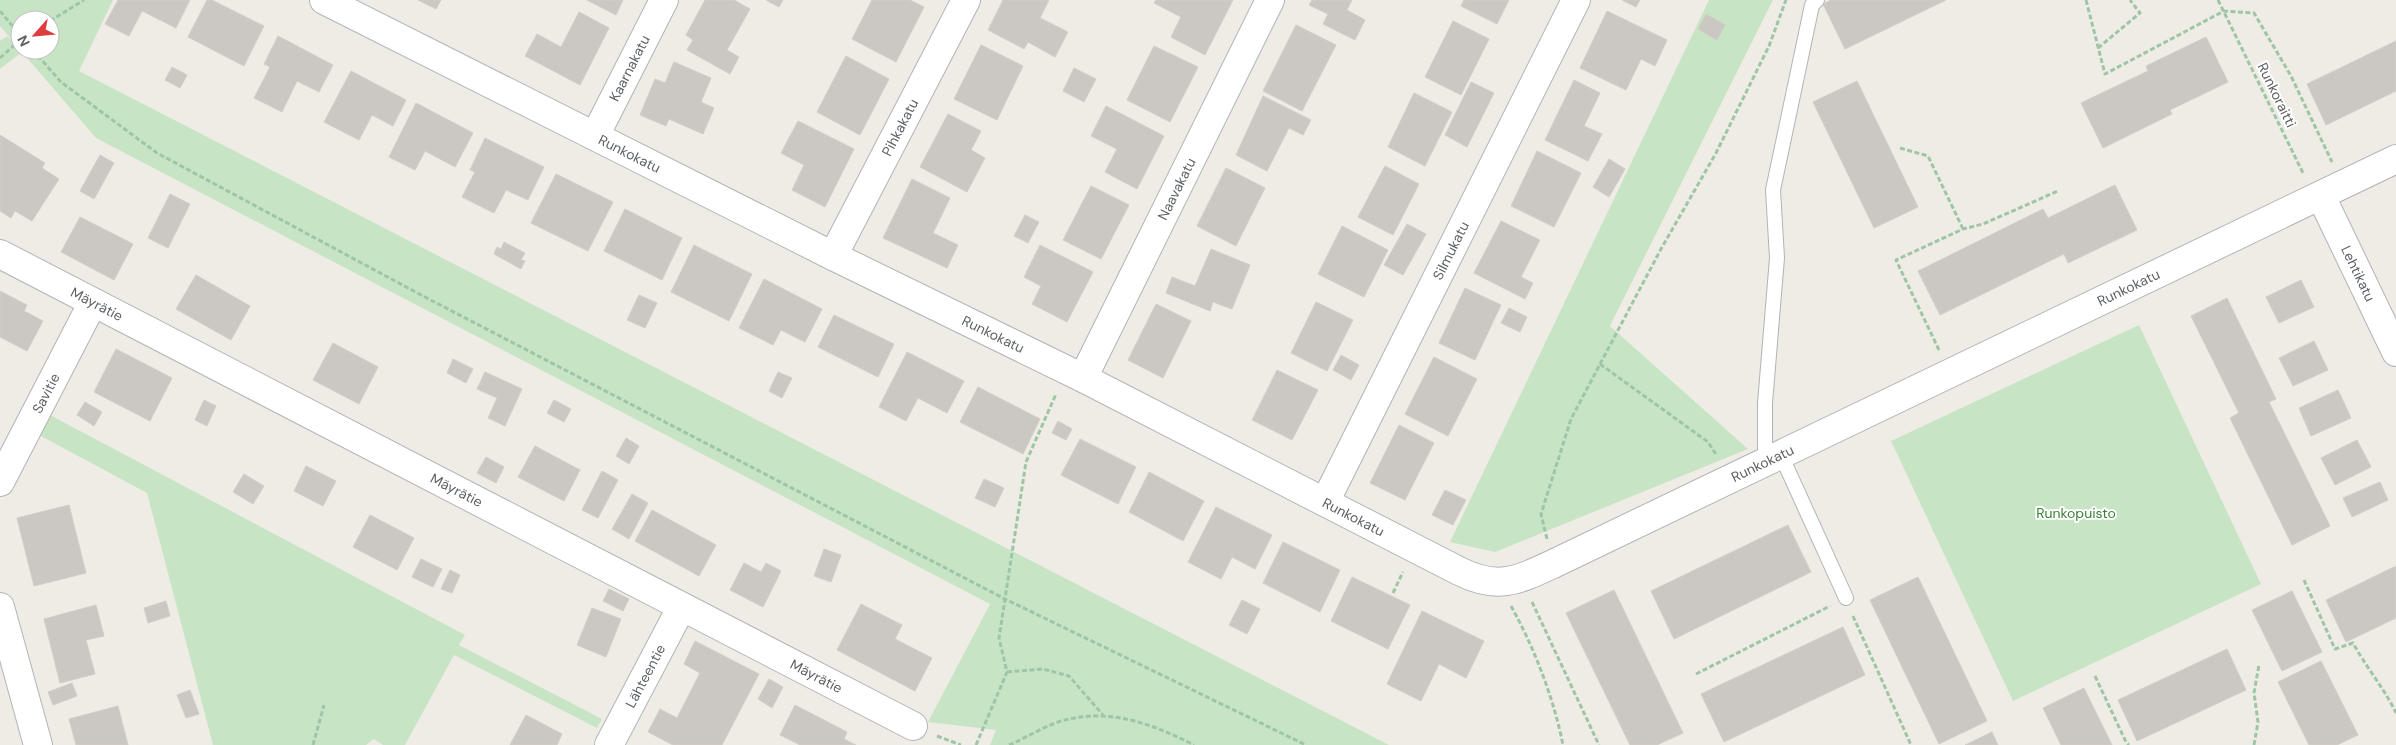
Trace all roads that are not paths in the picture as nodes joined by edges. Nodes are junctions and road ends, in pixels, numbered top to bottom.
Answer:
1 (324, 0) edge
2 (664, 0) edge
3 (966, 0) edge
4 (1270, 0) edge
5 (1576, 0) edge
6 (1817, 0) edge
7 (355, 6) edge
8 (596, 136) junction
9 (2396, 160) edge
10 (2321, 196) junction
11 (0, 254) edge
12 (834, 256) junction
13 (92, 304) junction
14 (2396, 352) edge
15 (1075, 374) junction
16 (1773, 459) junction
17 (0, 482) edge
18 (1325, 502) junction
19 (1846, 598) road end
20 (0, 607) edge
21 (681, 608) junction
22 (913, 726) dead end
23 (38, 745) edge
24 (609, 745) edge

1 - 7 street, Runkokatu
2 - 8 street, Kaarnakatu
3 - 12 street, Pihkakatu
4 - 15 street, Naavakatu
5 - 18 street, Silmukatu
6 - 16 lane
7 - 8 street, Runkokatu
8 - 12 street, Runkokatu
9 - 10 street, Runkokatu
10 - 14 street, Lehtikatu
10 - 16 street, Runkokatu
11 - 13 street, Mäyrätie
12 - 15 street, Runkokatu
13 - 17 street, Savitie
13 - 21 street, Mäyrätie
15 - 18 street, Runkokatu
16 - 18 street, Runkokatu
16 - 19 lane
20 - 23 street
21 - 22 street, Mäyrätie
21 - 24 street, Lähteentie

